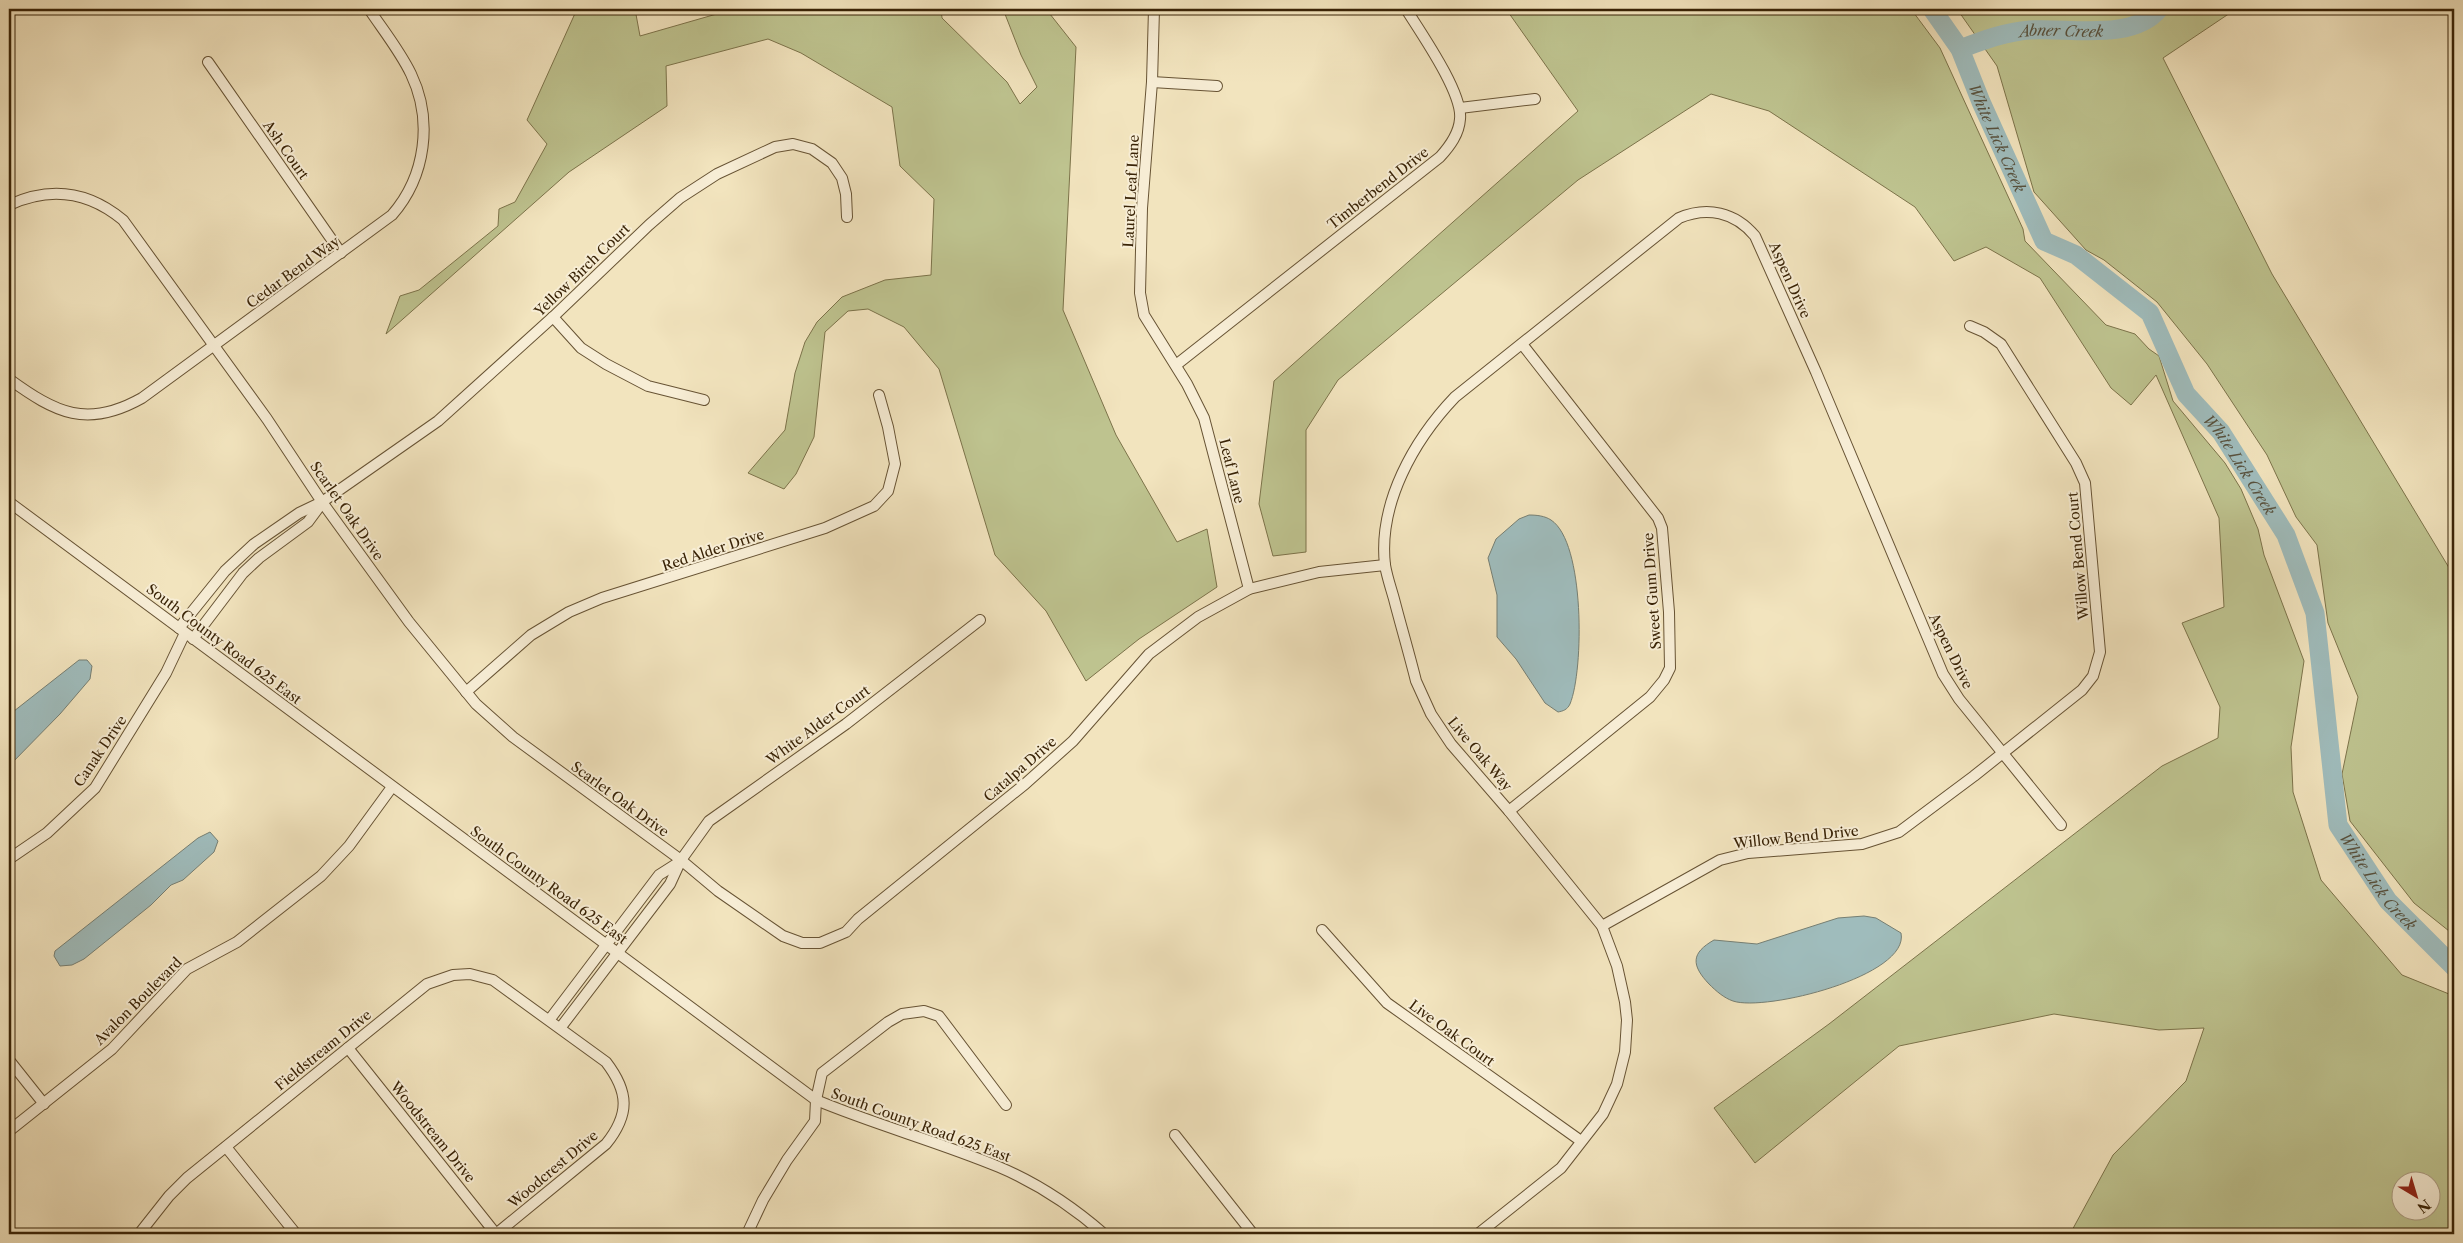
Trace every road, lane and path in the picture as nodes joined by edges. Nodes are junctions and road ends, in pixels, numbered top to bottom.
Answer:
1 (369, 9) edge
2 (1154, 9) edge
3 (1406, 9) edge
4 (208, 62) dead end
5 (1152, 82) junction
6 (1217, 86) dead end
7 (1535, 99) dead end
8 (1460, 108) junction
9 (9, 205) edge
10 (847, 217) dead end
11 (341, 253) junction
12 (553, 317) junction
13 (1970, 326) dead end
14 (1522, 344) junction
15 (214, 346) junction
16 (1176, 365) junction
17 (9, 379) edge
18 (879, 395) dead end
19 (704, 400) dead end
20 (9, 502) edge
21 (322, 502) junction
22 (1386, 565) junction
23 (1249, 589) junction
24 (980, 620) dead end
25 (186, 633) junction
26 (466, 692) junction
27 (2003, 752) junction
28 (392, 787) junction
29 (1509, 811) junction
30 (2060, 825) dead end
31 (9, 859) edge
32 (682, 860) junction
33 (1602, 926) junction
34 (1322, 930) dead end
35 (605, 944) junction
36 (616, 952) junction
37 (550, 1019) junction
38 (561, 1027) junction
39 (348, 1048) junction
40 (9, 1060) edge
41 (816, 1100) junction
42 (44, 1104) junction
43 (1006, 1105) dead end
44 (9, 1131) edge
45 (1175, 1135) dead end
46 (1581, 1141) junction
47 (226, 1147) junction
48 (140, 1234) edge
49 (296, 1234) edge
50 (496, 1234) edge
51 (747, 1234) edge
52 (1104, 1234) edge
53 (1253, 1234) edge
54 (1478, 1234) edge

1 - 11 street, Cedar Bend Way
2 - 5 street, Laurel Leaf Lane
3 - 8 street
4 - 11 street, Ash Court
5 - 6 street
5 - 16 street, Laurel Leaf Lane
7 - 8 street
8 - 16 street, Timberbend Drive
9 - 15 street, Scarlet Oak Drive
10 - 12 street, Yellow Birch Court
11 - 15 street, Cedar Bend Way
12 - 19 street
12 - 21 street, Yellow Birch Court
13 - 27 street, Willow Bend Court
14 - 22 street, Aspen Drive
14 - 27 street, Aspen Drive
14 - 29 street, Sweet Gum Drive
15 - 17 street, Cedar Bend Way
15 - 21 street, Scarlet Oak Drive
16 - 23 street, Leaf Lane
18 - 26 street, Red Alder Drive
20 - 25 street, South County Road 625 East
21 - 25 street, Yellow Birch Court
21 - 25 street, Yellow Birch Court
21 - 26 street, Scarlet Oak Drive
22 - 23 street, Catalpa Drive
22 - 29 street, Live Oak Way
23 - 32 street, Catalpa Drive
24 - 32 street, White Alder Court
25 - 28 street, South County Road 625 East
25 - 31 street, Canak Drive
26 - 32 street, Scarlet Oak Drive
27 - 30 street, Aspen Drive
27 - 33 street, Willow Bend Drive
28 - 35 street, South County Road 625 East
28 - 42 street, Avalon Boulevard
29 - 33 street, Live Oak Way
32 - 35 street, White Alder Court
32 - 36 street, White Alder Court
33 - 46 street
34 - 46 street, Live Oak Court
35 - 36 street, South County Road 625 East
35 - 37 street
36 - 38 street
36 - 41 street, South County Road 625 East
37 - 38 street, Fieldstream Drive
37 - 39 street, Fieldstream Drive
38 - 50 street, Woodcrest Drive
39 - 47 street, Fieldstream Drive
39 - 50 street, Woodstream Drive
40 - 42 street
41 - 43 street
41 - 51 street
41 - 52 street, South County Road 625 East
42 - 44 street, Avalon Boulevard
45 - 53 street
46 - 54 street
47 - 48 street, Fieldstream Drive
47 - 49 street

